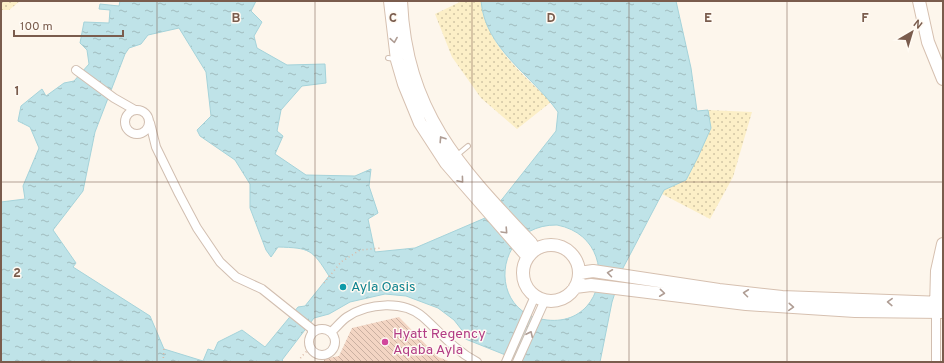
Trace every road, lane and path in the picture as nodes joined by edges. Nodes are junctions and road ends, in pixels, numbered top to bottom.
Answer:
1 (390, 1) edge
2 (401, 1) edge
3 (919, 1) edge
4 (76, 70) dead end
5 (943, 79) edge
6 (116, 99) junction
7 (135, 110) junction
8 (125, 118) junction
9 (150, 123) junction
10 (134, 135) junction
11 (468, 146) dead end
12 (156, 148) junction
13 (450, 160) junction
14 (943, 244) edge
15 (382, 248) dead end
16 (530, 251) junction
17 (579, 273) junction
18 (628, 276) junction
19 (324, 283) dead end
20 (575, 287) junction
21 (626, 289) junction
22 (539, 301) junction
23 (939, 307) edge
24 (909, 308) junction
25 (312, 331) junction
26 (331, 332) junction
27 (310, 348) junction
28 (164, 349) dead end
29 (507, 360) edge
30 (163, 362) edge
31 (299, 362) edge
32 (477, 362) edge
33 (517, 362) edge
34 (936, 362) edge

1 -> 13 street
13 -> 2 street
3 - 5 street
4 - 6 street
6 - 7 street
6 - 8 street
7 - 8 street
7 - 9 street
8 - 10 street
9 - 10 street
9 - 12 street
10 - 12 street
11 - 13 lane
12 - 25 street
13 - 16 street
14 - 23 street
15 - 19 path
16 - 17 street
16 - 22 street
18 -> 17 street
17 - 20 street
18 - 21 street
24 -> 18 street
20 - 21 street
20 - 22 street
21 -> 24 street
22 - 29 street
33 -> 22 street
23 - 24 street
23 - 34 street
25 - 26 street
25 - 27 street
26 - 27 street
26 - 32 street
27 - 31 path
28 - 30 path

